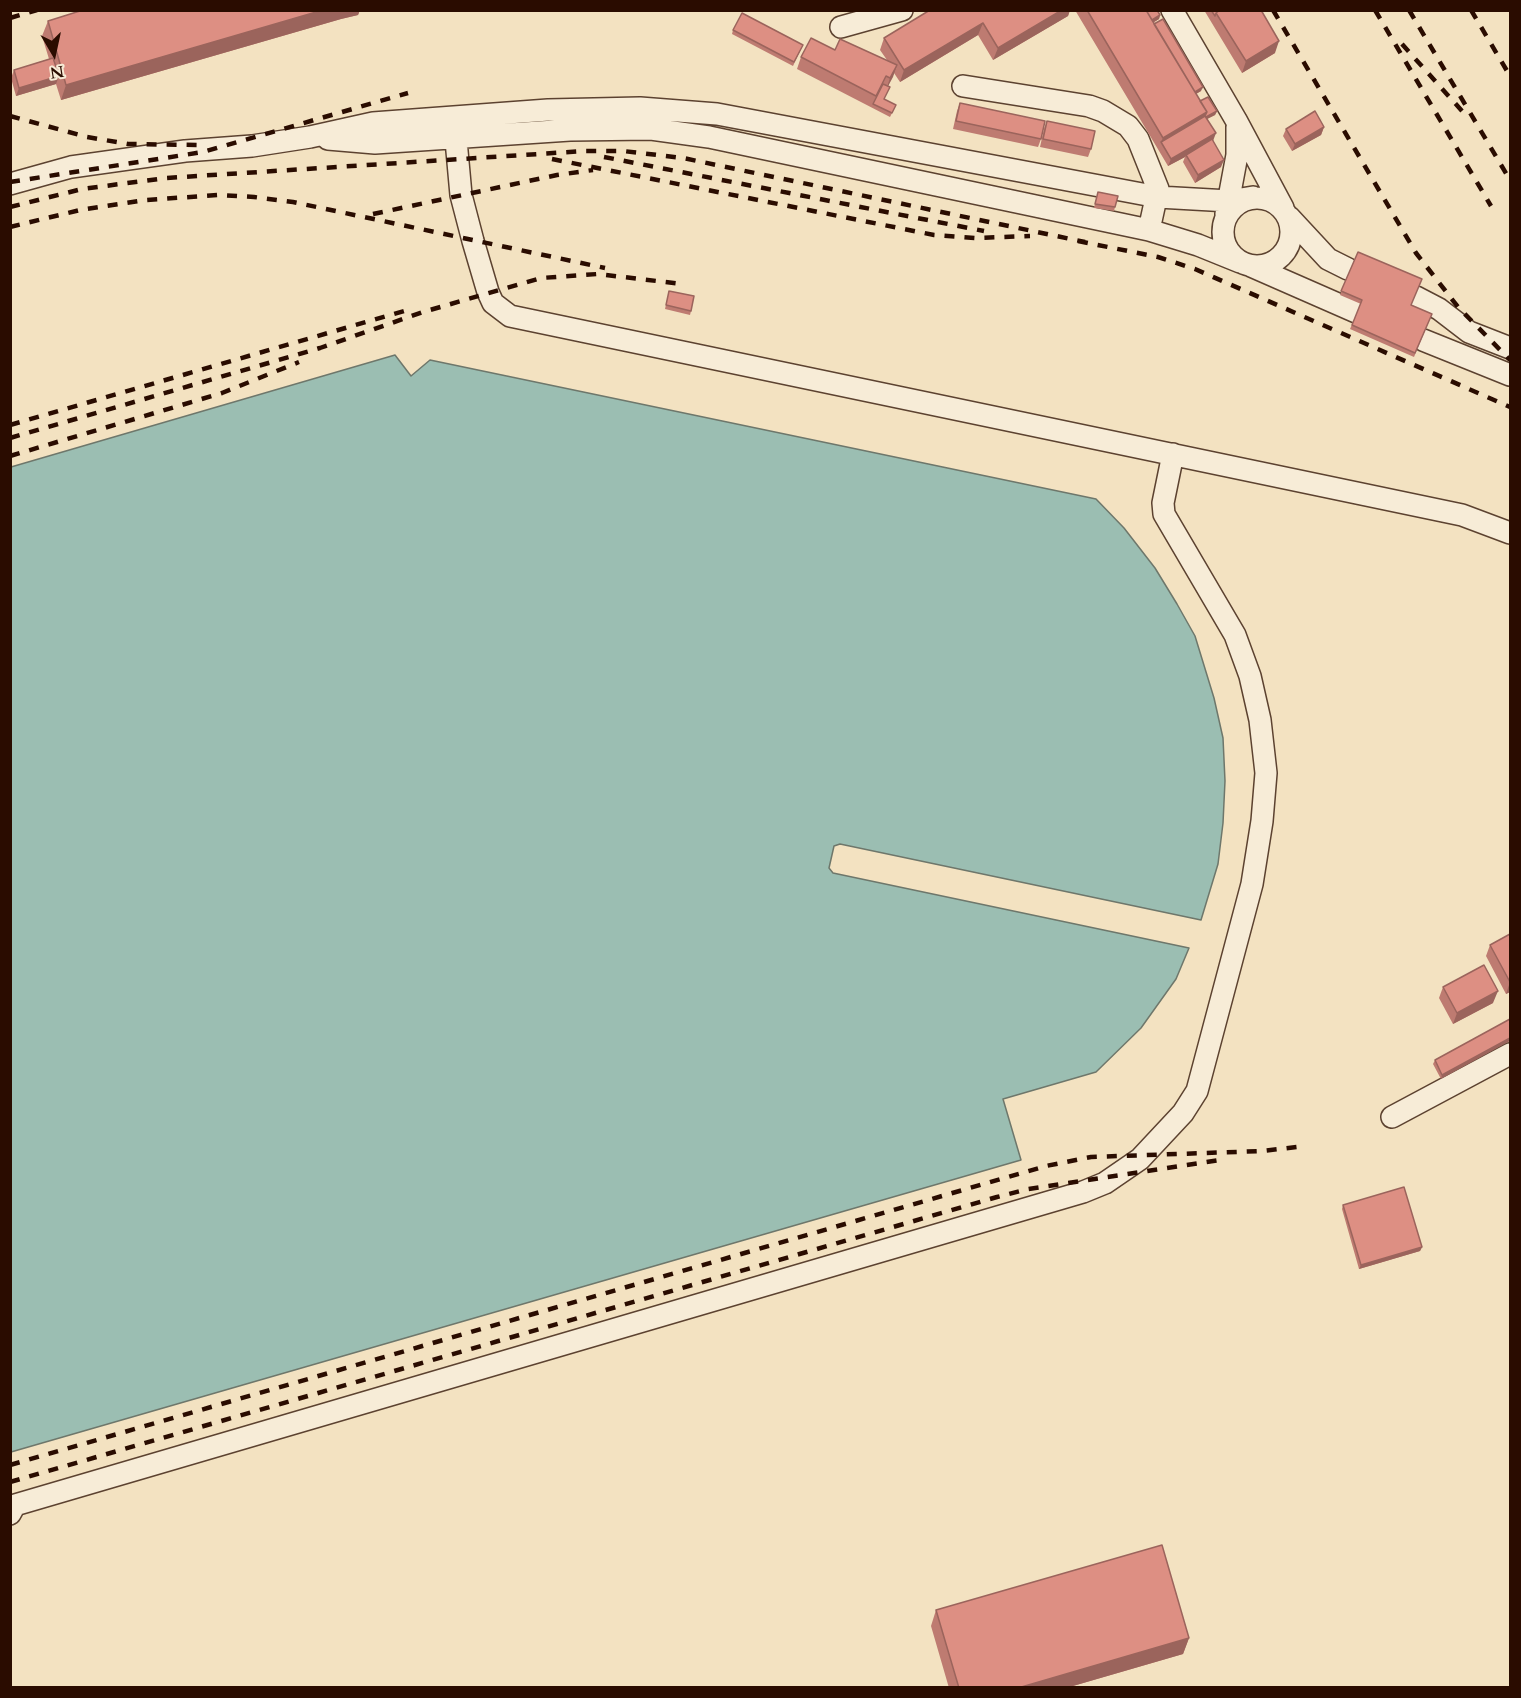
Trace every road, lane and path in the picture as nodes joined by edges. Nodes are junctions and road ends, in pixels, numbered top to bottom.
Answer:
1 (902, 10) edge
2 (1172, 10) edge
3 (841, 27) dead end
4 (963, 86) dead end
5 (1236, 120) junction
6 (454, 128) junction
7 (10, 184) edge
8 (1158, 197) junction
9 (1253, 197) junction
10 (1229, 201) junction
11 (1286, 213) junction
12 (1223, 225) junction
13 (1149, 230) junction
14 (1246, 264) junction
15 (1348, 269) edge
16 (1416, 297) edge
17 (1356, 312) edge
18 (1423, 340) edge
19 (1510, 348) edge
20 (1510, 375) edge
21 (1173, 454) junction
22 (1510, 533) edge
23 (1510, 1054) edge
24 (1392, 1117) dead end
25 (10, 1514) edge

1 - 3 lane
2 - 5 lane
4 - 8 lane
5 - 10 lane
5 - 11 lane
6 - 7 lane
6 - 8 lane
6 - 13 lane
6 - 21 lane
8 - 10 lane
8 - 13 lane
9 - 10 lane
9 - 11 lane
9 - 12 lane
10 - 12 lane
11 - 14 lane
11 - 15 lane
12 - 14 lane
13 - 14 lane
14 - 17 lane
16 - 19 lane
18 - 20 lane
21 - 22 lane
21 - 25 lane
23 - 24 lane

